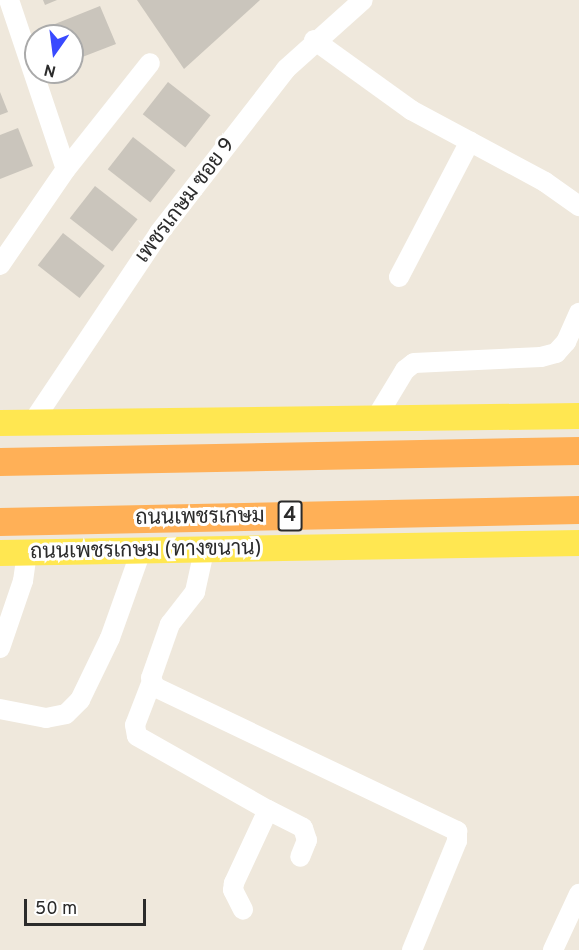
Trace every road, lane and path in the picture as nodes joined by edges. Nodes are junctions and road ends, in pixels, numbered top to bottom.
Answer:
1 (9, 0) edge
2 (363, 0) edge
3 (314, 40) junction
4 (150, 63) dead end
5 (471, 141) junction
6 (66, 169) junction
7 (579, 206) edge
8 (0, 265) edge
9 (399, 277) dead end
10 (579, 313) edge
11 (579, 416) edge
12 (376, 418) junction
13 (0, 423) edge
14 (32, 423) junction
15 (579, 451) edge
16 (0, 462) edge
17 (579, 510) edge
18 (0, 522) edge
19 (579, 543) edge
20 (141, 551) junction
21 (204, 551) junction
22 (27, 552) junction
23 (0, 553) edge
24 (0, 648) edge
25 (152, 681) junction
26 (0, 709) edge
27 (268, 810) junction
28 (300, 858) dead end
29 (579, 894) edge
30 (243, 910) dead end
31 (412, 950) edge
32 (553, 950) edge

1 - 6 street
2 - 3 street, เพชรเกษม ซอย 9
3 - 5 street
3 - 14 street, เพชรเกษม ซอย 9
4 - 6 street
5 - 7 street
5 - 9 street
6 - 8 street
10 - 12 street
11 - 12 main road
12 - 14 main road
13 - 14 main road
15 - 16 highway
17 - 18 highway, ถนนเพชรเกษม / 4
19 - 21 main road, ถนนเพชรเกษม (ทางขนาน) / 4
20 - 21 main road, ถนนเพชรเกษม (ทางขนาน) / 4
20 - 22 main road, ถนนเพชรเกษม (ทางขนาน) / 4
20 - 26 street
21 - 25 street
22 - 23 main road, ถนนเพชรเกษม (ทางขนาน) / 4
22 - 24 street
25 - 27 street
25 - 31 street
27 - 28 street
27 - 30 street
29 - 32 street

